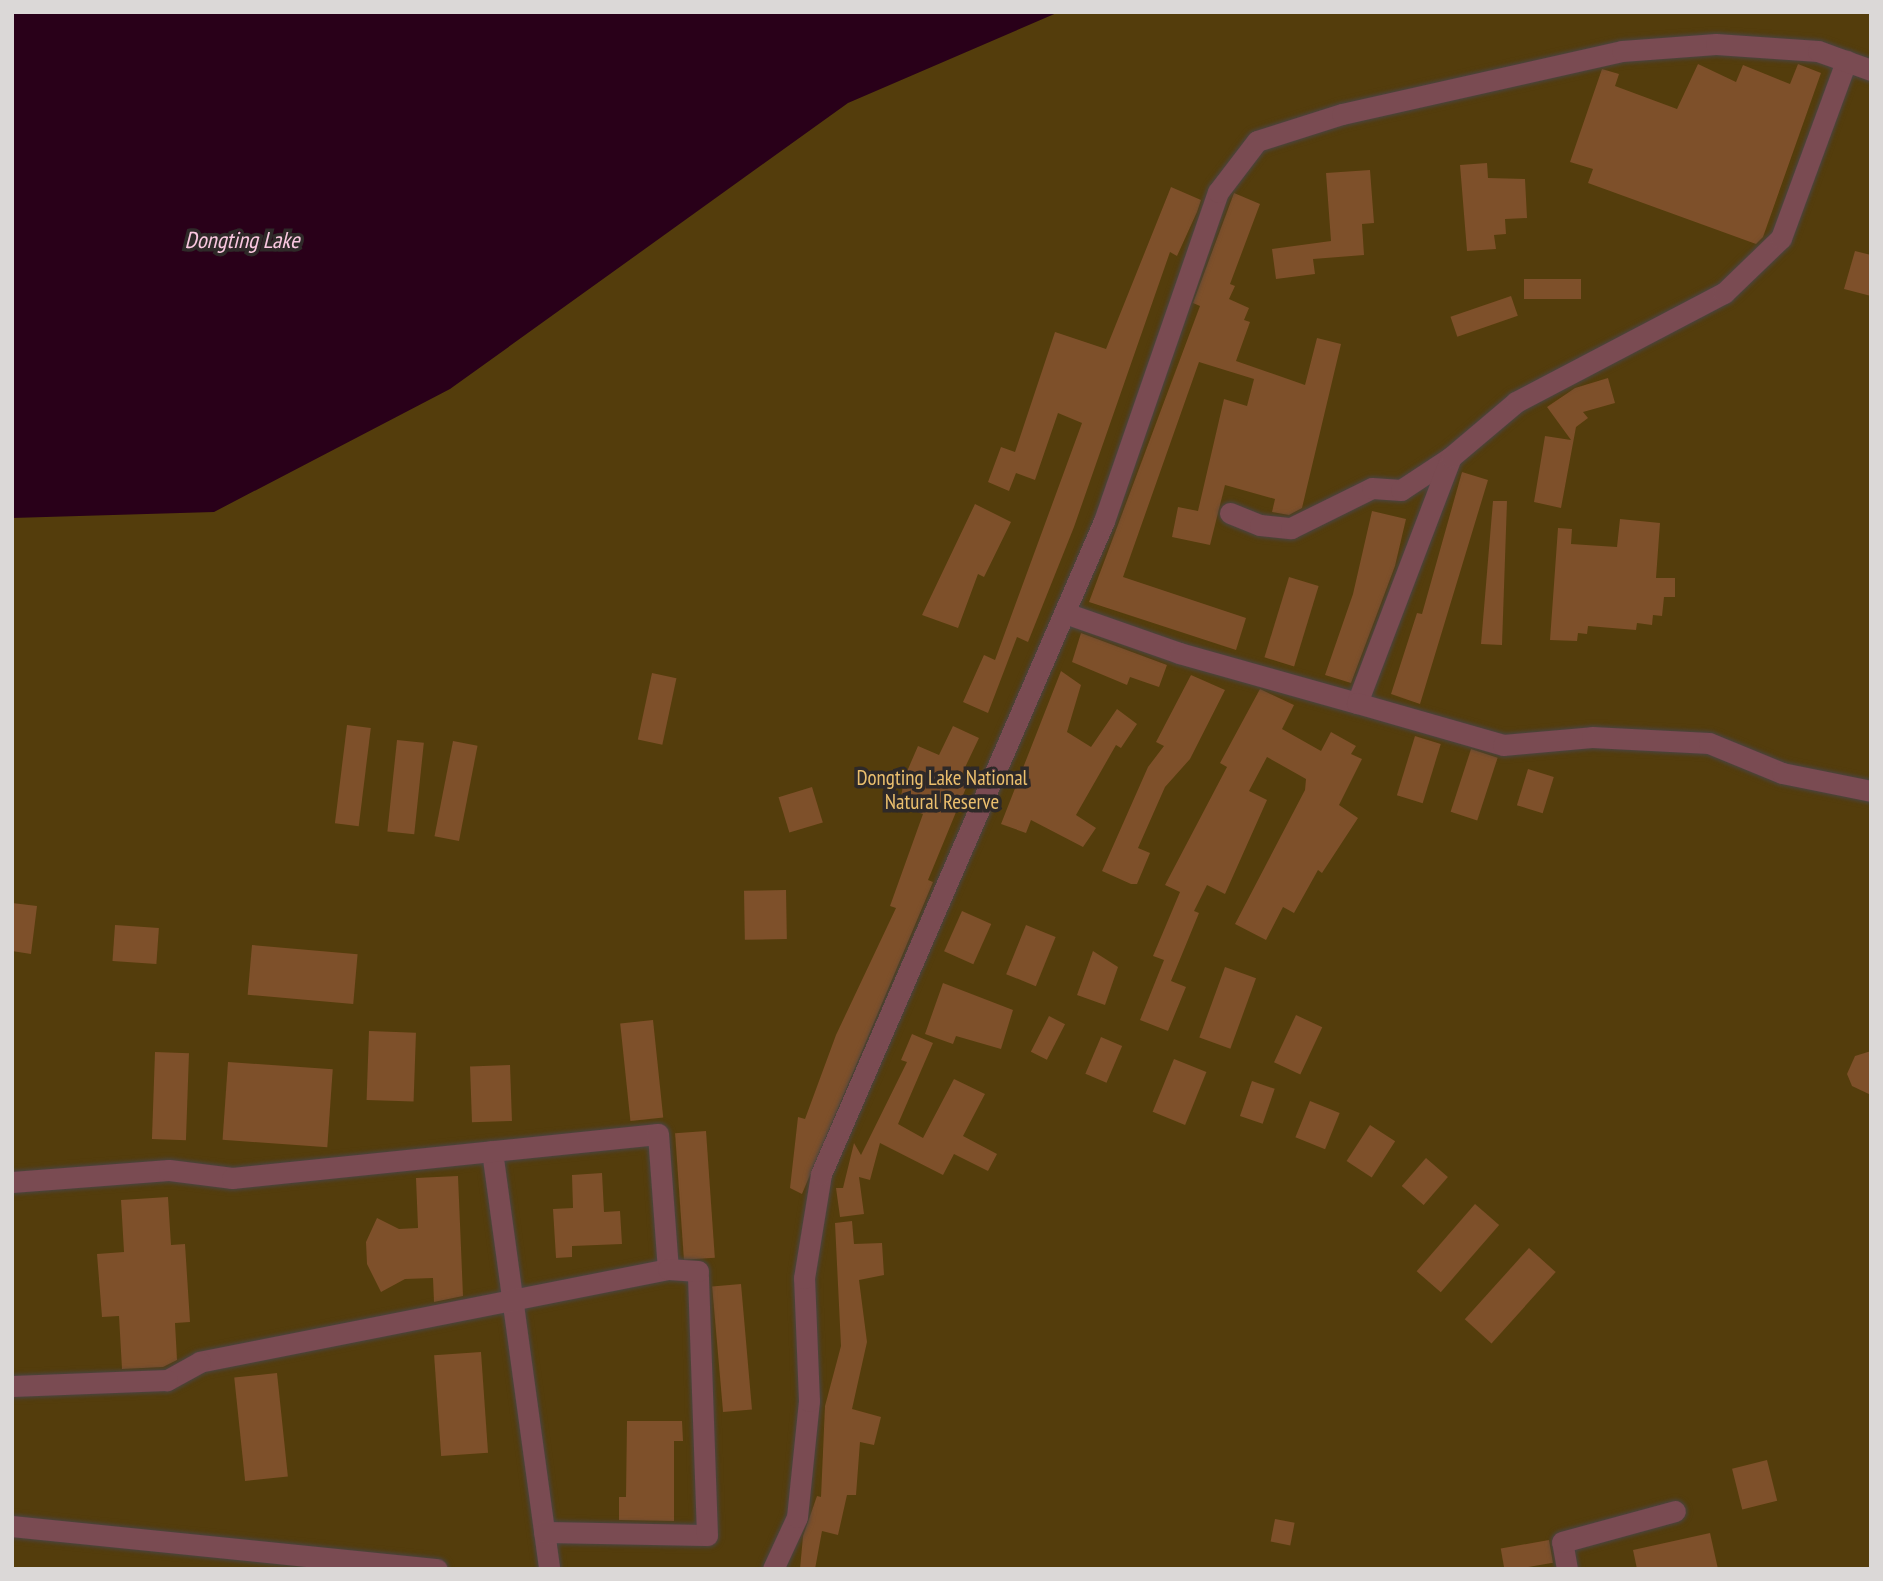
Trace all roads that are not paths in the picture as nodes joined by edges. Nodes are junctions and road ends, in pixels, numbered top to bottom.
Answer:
1 (1846, 61) junction
2 (1871, 70) edge
3 (1451, 457) junction
4 (1230, 513) dead end
5 (1065, 613) junction
6 (1357, 703) junction
7 (1871, 791) edge
8 (492, 1151) junction
9 (12, 1182) edge
10 (668, 1269) junction
11 (512, 1302) junction
12 (12, 1386) edge
13 (1675, 1511) dead end
14 (12, 1525) edge
15 (544, 1532) junction
16 (438, 1569) edge
17 (549, 1569) edge
18 (773, 1569) edge
19 (1567, 1569) edge

1 - 2 street
1 - 3 street
1 - 5 street
3 - 4 street
3 - 6 street
5 - 6 street
5 - 18 street
6 - 7 street
8 - 9 street
8 - 10 street
8 - 11 street
10 - 11 street
10 - 15 street
11 - 12 street
11 - 15 street
13 - 19 street
14 - 16 street
15 - 17 street

